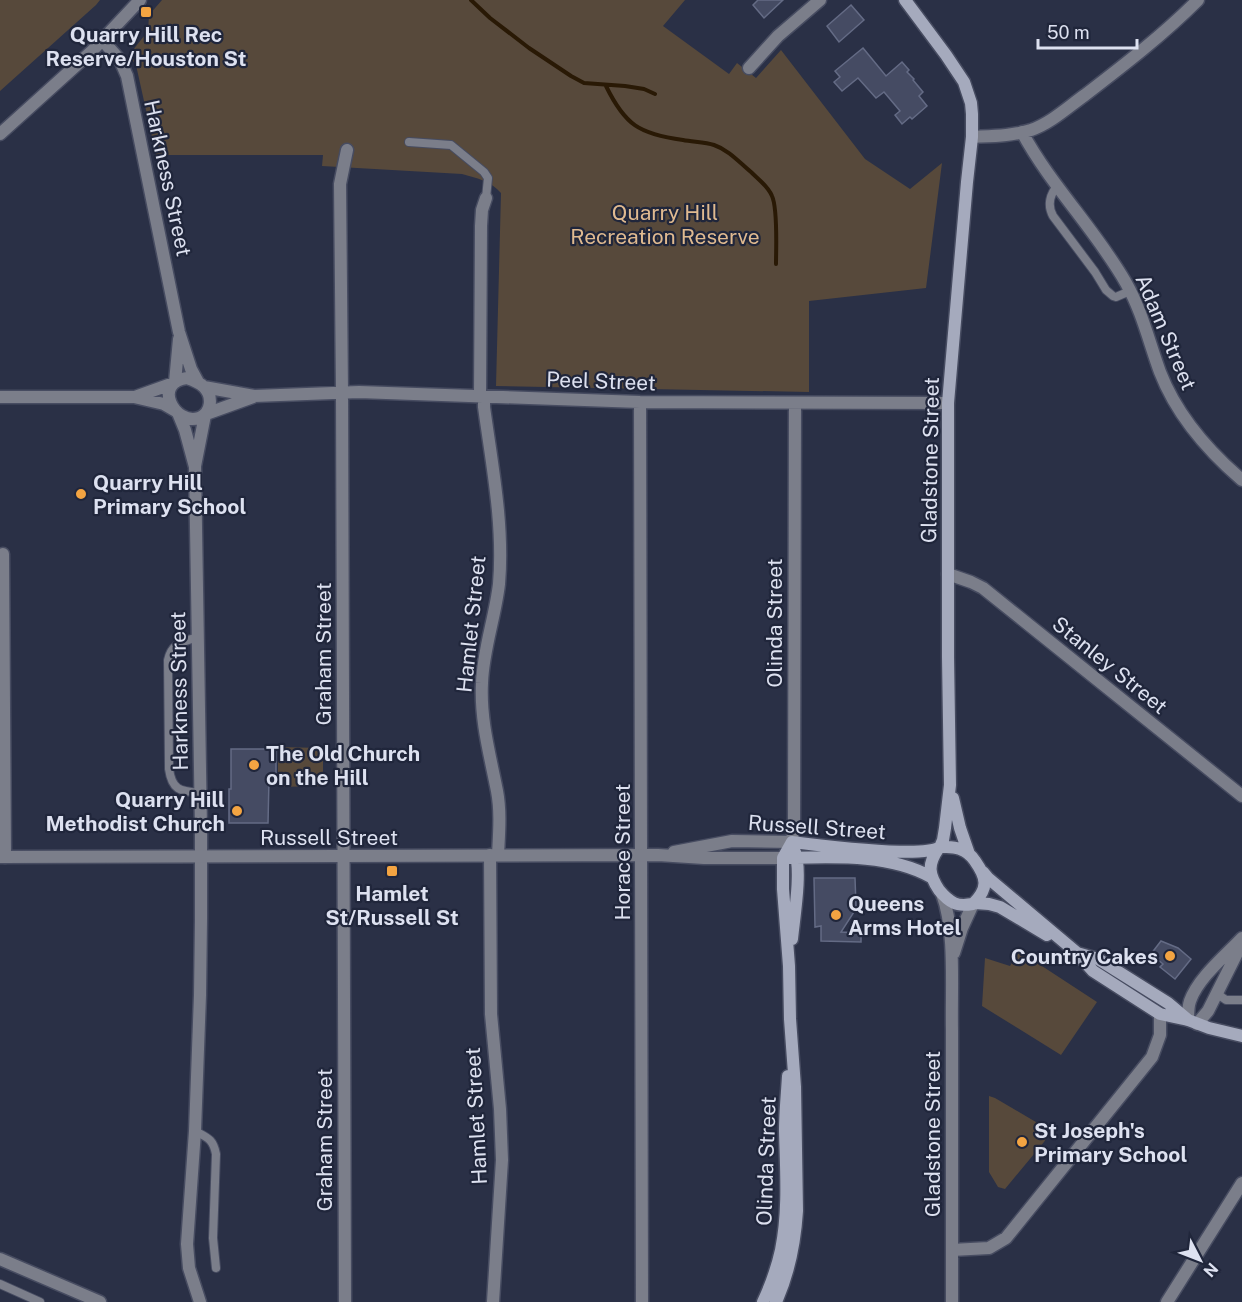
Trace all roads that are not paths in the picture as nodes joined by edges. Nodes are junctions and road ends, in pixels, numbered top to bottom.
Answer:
1 (140, 0) edge
2 (820, 0) edge
3 (905, 0) edge
4 (1198, 0) edge
5 (102, 40) junction
6 (749, 68) dead end
7 (1022, 132) junction
8 (0, 134) edge
9 (972, 137) junction
10 (409, 142) dead end
11 (347, 150) dead end
12 (1058, 185) junction
13 (486, 198) joint
14 (1130, 291) junction
15 (179, 332) junction
16 (175, 382) junction
17 (201, 385) junction
18 (342, 392) junction
19 (254, 396) junction
20 (0, 397) edge
21 (134, 397) junction
22 (482, 397) junction
23 (640, 402) junction
24 (795, 403) junction
25 (948, 403) junction
26 (177, 412) junction
27 (206, 414) junction
28 (195, 467) junction
29 (1242, 480) edge
30 (3, 554) dead end
31 (948, 574) junction
32 (198, 637) junction
33 (950, 785) junction
34 (200, 793) junction
35 (1242, 796) edge
36 (792, 842) junction
37 (939, 848) junction
38 (969, 854) junction
39 (494, 855) junction
40 (641, 855) junction
41 (658, 855) junction
42 (343, 856) junction
43 (2, 857) edge
44 (201, 857) junction
45 (783, 858) junction
46 (797, 858) junction
47 (983, 872) junction
48 (931, 877) junction
49 (942, 894) junction
50 (974, 903) junction
51 (1242, 938) edge
52 (1242, 944) edge
53 (1076, 952) junction
54 (789, 966) junction
55 (951, 966) junction
56 (1216, 993) junction
57 (1242, 1000) edge
58 (1160, 1014) junction
59 (790, 1019) junction
60 (1193, 1022) junction
61 (1242, 1036) edge
62 (195, 1131) junction
63 (1242, 1184) edge
64 (952, 1250) junction
65 (0, 1259) edge
66 (216, 1268) dead end
67 (0, 1284) edge
68 (40, 1302) edge
69 (100, 1302) edge
70 (200, 1302) edge
71 (345, 1302) edge
72 (493, 1302) edge
73 (642, 1302) edge
74 (763, 1302) edge
75 (776, 1302) edge
76 (952, 1302) edge
77 (1167, 1302) edge

1 - 5 street
2 - 6 street
3 - 9 main road
4 - 7 street
5 - 8 street
5 - 15 street, Harkness Street
7 - 9 street
7 - 12 street, Adam Street
9 - 25 main road, Gladstone Street
10 - 13 lane
11 - 18 street, Graham Street
12 - 14 street, Adam Street
12 - 14 lane
13 - 22 street, Hamlet Street
14 - 29 street, Adam Street
15 - 16 street, Harkness Street
15 - 17 street, Harkness Street
16 - 17 street
16 - 21 street
16 - 26 street
17 - 19 street, Peel Street
17 - 27 street
18 - 19 street, Peel Street
18 - 22 street, Peel Street
18 - 42 street, Graham Street
19 - 27 street, Peel Street
20 - 21 street
21 - 26 street
22 - 23 street, Peel Street
22 - 39 street, Hamlet Street
23 - 24 street, Peel Street
23 - 40 street, Horace Street
24 - 25 street, Peel Street
24 - 36 street, Olinda Street
25 - 31 main road, Gladstone Street
26 - 27 street
26 - 28 street, Harkness Street
27 - 28 street, Harkness Street
28 - 32 street, Harkness Street
30 - 43 street
31 - 33 main road, Gladstone Street
31 - 35 street, Stanley Street
32 - 34 street, Harkness Street
32 - 34 lane
33 - 37 main road, Gladstone Street
33 - 38 main road, Gladstone Street
34 - 44 street, Harkness Street
36 - 37 main road, Russell Street
36 - 41 street, Russell Street
36 - 45 main road, Olinda Street
36 - 46 main road, Olinda Street
37 - 38 main road
37 - 48 main road
38 - 47 main road
39 - 40 street, Russell Street
39 - 42 street, Russell Street
39 - 72 street, Hamlet Street
40 - 41 street, Russell Street
40 - 73 street, Horace Street
41 - 45 street, Russell Street
42 - 44 street, Russell Street
42 - 71 street, Graham Street
43 - 44 street, Russell Street
44 - 62 street, Harkness Street
45 - 46 main road, Russell Street
45 - 54 main road, Olinda Street
46 - 48 main road, Russell Street
46 - 54 main road, Olinda Street
47 - 50 main road
47 - 53 main road
48 - 49 main road
49 - 50 main road
49 - 55 street, Gladstone Street
50 - 53 main road
50 - 55 street, Gladstone Street
51 - 60 street
52 - 56 street
53 - 58 main road
53 - 60 main road
54 - 59 main road, Olinda Street
55 - 64 street, Gladstone Street
56 - 57 lane
56 - 60 street
58 - 60 main road
58 - 64 street
59 - 74 main road, Olinda Street
59 - 75 main road, Olinda Street
60 - 61 main road
62 - 66 lane
62 - 70 street, Harkness Street
63 - 77 street
64 - 76 street, Gladstone Street
65 - 69 street
67 - 68 lane

